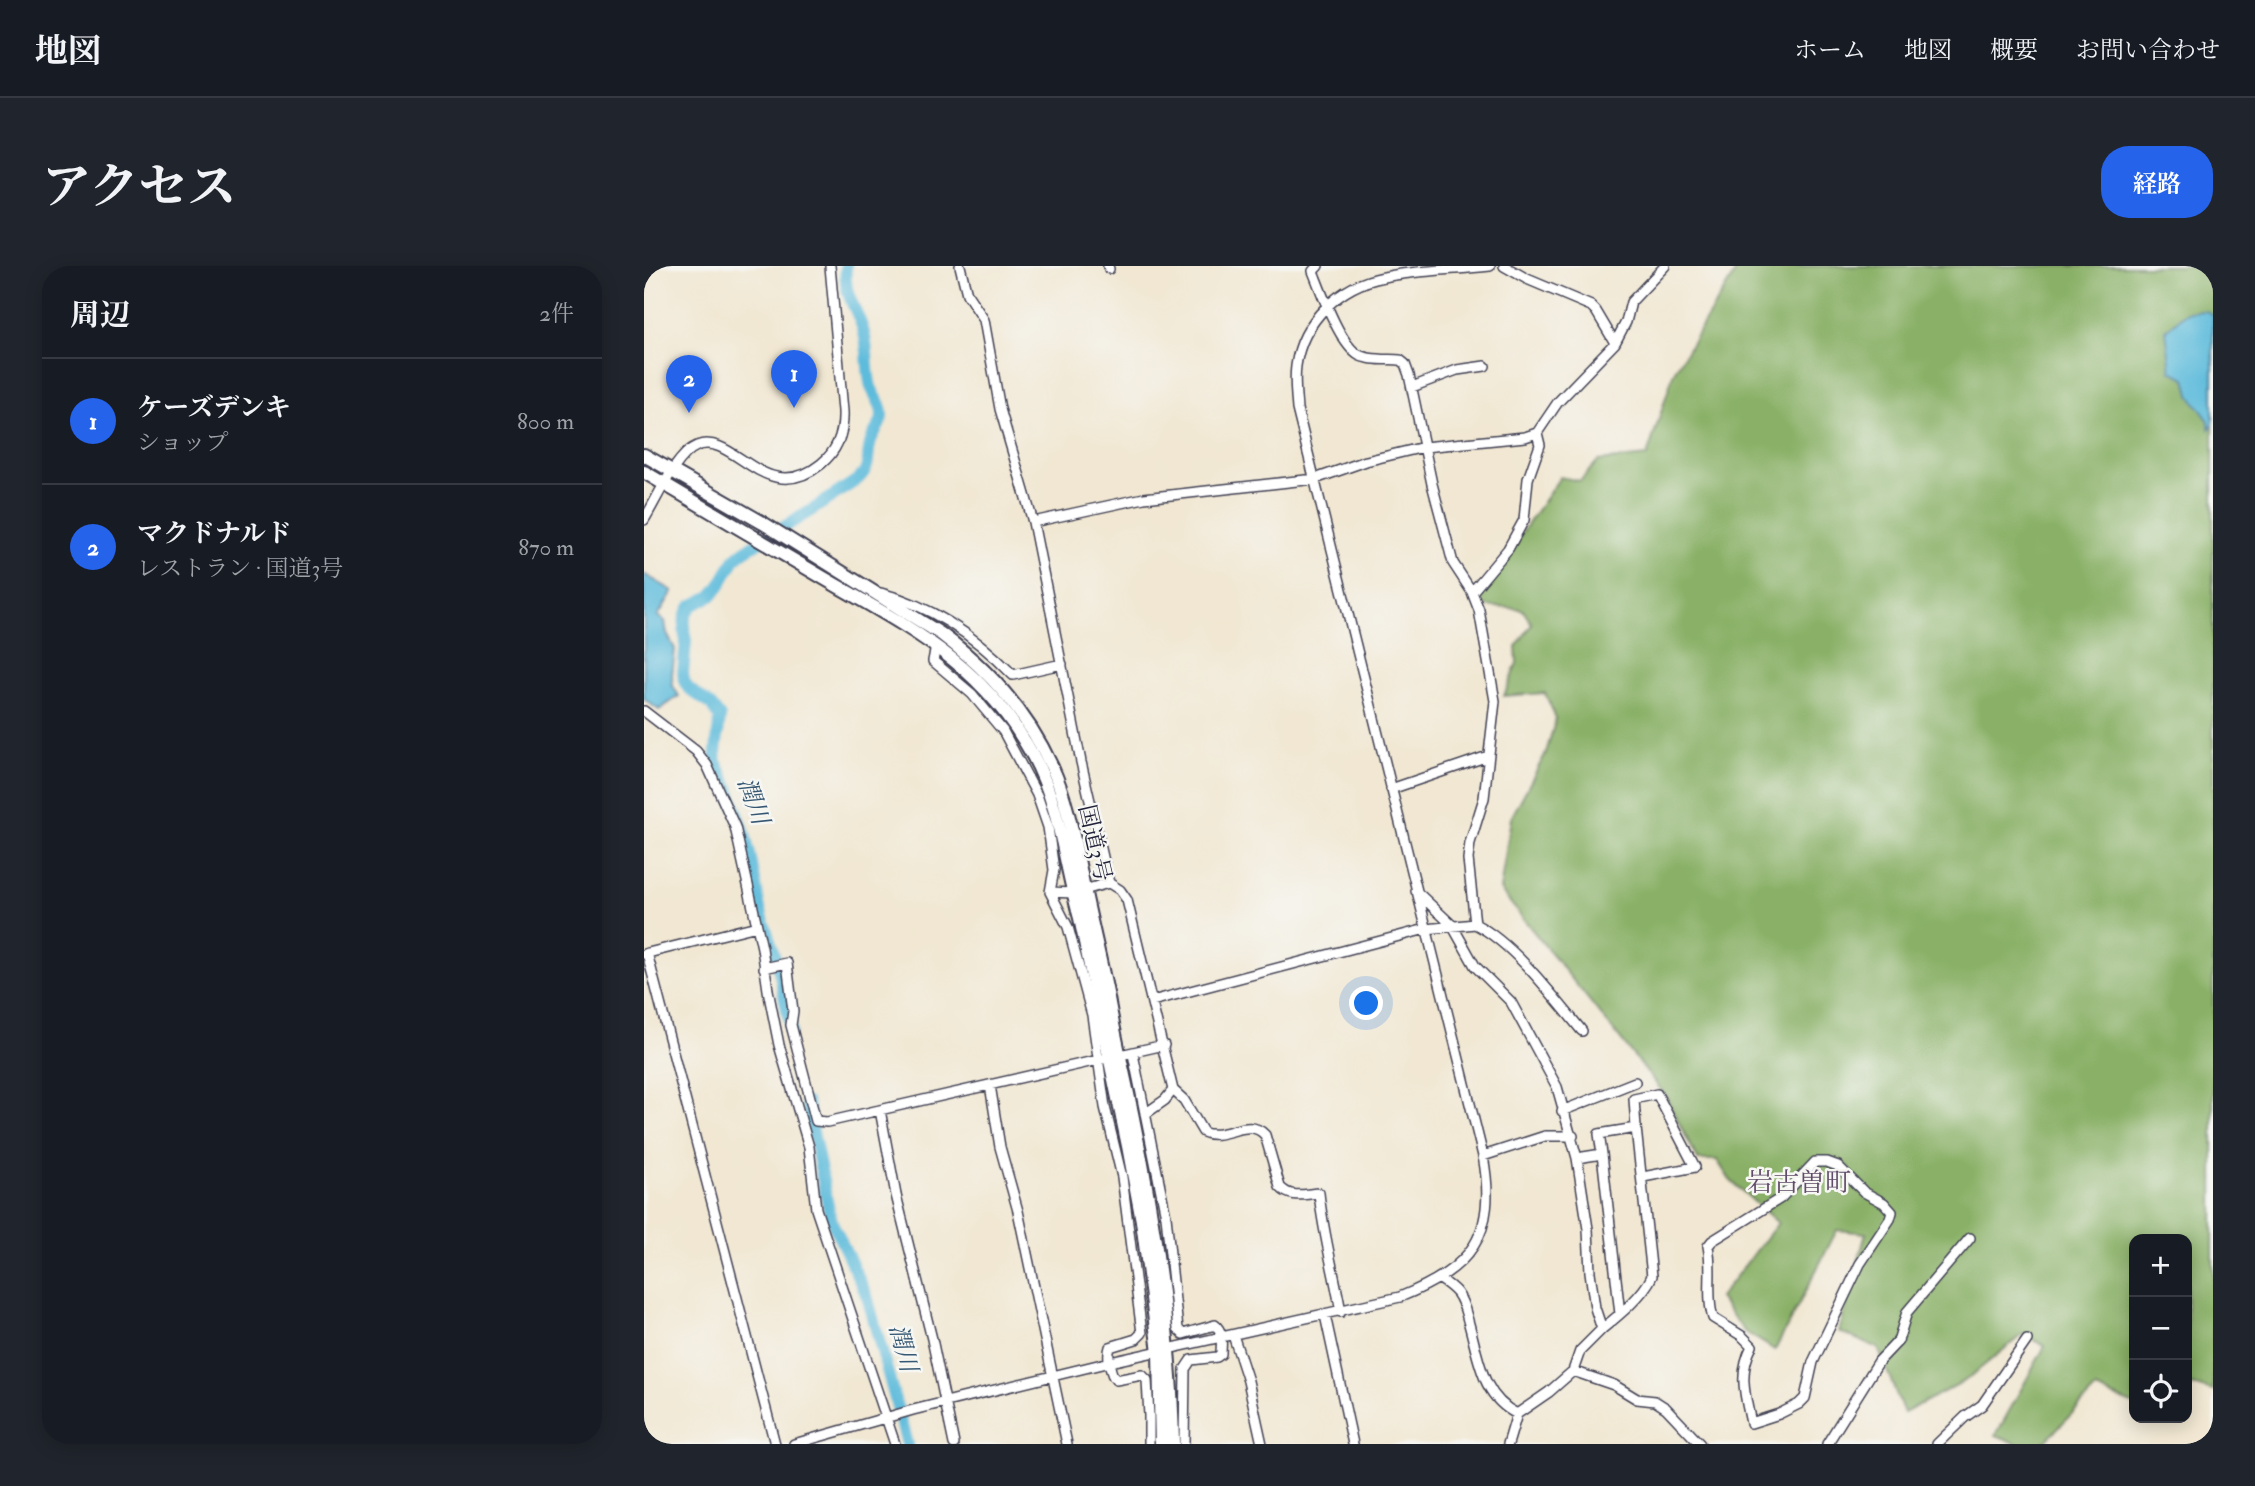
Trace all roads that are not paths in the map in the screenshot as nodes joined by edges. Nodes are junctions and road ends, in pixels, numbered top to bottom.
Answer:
1 (830, 266) edge
2 (960, 266) edge
3 (1318, 266) edge
4 (1490, 266) edge
5 (1504, 266) edge
6 (1665, 266) edge
7 (1455, 268) edge
8 (1326, 305) junction
9 (1615, 342) junction
10 (1485, 366) dead end
11 (1412, 387) junction
12 (1536, 433) junction
13 (1424, 447) junction
14 (644, 455) edge
15 (644, 472) edge
16 (673, 472) junction
17 (1315, 479) junction
18 (665, 485) junction
19 (644, 520) edge
20 (1033, 522) junction
21 (871, 591) junction
22 (1472, 592) junction
23 (936, 646) junction
24 (1062, 664) junction
25 (644, 711) edge
26 (1488, 756) junction
27 (1391, 789) junction
28 (1109, 883) junction
29 (1079, 891) junction
30 (1416, 891) junction
31 (1050, 892) junction
32 (1475, 924) junction
33 (1452, 925) junction
34 (757, 926) junction
35 (1426, 929) junction
36 (646, 954) edge
37 (766, 968) junction
38 (1152, 1001) junction
39 (1582, 1031) dead end
40 (1164, 1045) junction
41 (1133, 1054) junction
42 (1110, 1059) junction
43 (1635, 1082) dead end
44 (990, 1086) junction
45 (1173, 1090) junction
46 (880, 1110) junction
47 (1562, 1111) junction
48 (1145, 1114) junction
49 (1636, 1128) junction
50 (1573, 1136) junction
51 (1602, 1154) junction
52 (1483, 1156) junction
53 (1577, 1158) junction
54 (1643, 1177) junction
55 (1970, 1238) dead end
56 (1440, 1279) junction
57 (1340, 1312) junction
58 (1619, 1314) junction
59 (1325, 1315) junction
60 (1602, 1329) junction
61 (1233, 1335) junction
62 (1222, 1337) junction
63 (2027, 1340) dead end
64 (1164, 1351) junction
65 (1110, 1362) junction
66 (1573, 1371) junction
67 (1052, 1377) junction
68 (1805, 1398) joint
69 (945, 1403) junction
70 (1517, 1414) junction
71 (888, 1417) junction
72 (775, 1444) edge
73 (794, 1444) edge
74 (895, 1444) edge
75 (954, 1444) edge
76 (1067, 1444) edge
77 (1149, 1444) edge
78 (1161, 1444) edge
79 (1173, 1444) edge
80 (1184, 1444) edge
81 (1262, 1444) edge
82 (1353, 1444) edge
83 (1508, 1444) edge
84 (1700, 1444) edge
85 (1827, 1444) edge
86 (1937, 1444) edge

1 - 16 street
2 - 20 street
3 - 8 street
4 - 7 street
5 - 9 street
6 - 9 street
7 - 8 street
8 - 11 street
8 - 17 street
9 - 12 street
10 - 11 street
11 - 13 street
12 - 13 street
12 - 22 street
13 - 17 street
13 - 22 street
14 - 16 highway, 国道3号
15 - 18 highway, 国道3号
16 - 18 street
16 - 21 highway, 国道3号
17 - 20 street
17 - 27 street
18 - 19 street
18 - 23 highway, 国道3号
20 - 24 street
21 - 24 street
21 - 29 highway, 国道3号
22 - 26 street
23 - 29 highway, 国道3号
23 - 31 street
24 - 28 street
25 - 34 street
26 - 27 street
26 - 32 street
27 - 30 street
28 - 29 street
28 - 38 street
29 - 31 street
29 - 42 highway, 国道3号
30 - 33 street
30 - 35 street
31 - 42 street
32 - 33 street
32 - 39 street
33 - 35 street
33 - 47 street
34 - 36 street
34 - 37 street
35 - 38 street
35 - 52 street
36 - 72 street
37 - 46 street
37 - 71 street
38 - 40 street
40 - 41 street
40 - 45 street
41 - 42 street
41 - 48 street
42 - 44 street
42 - 64 highway, 国道3号
42 - 65 street
43 - 47 street
44 - 46 street
44 - 67 street
45 - 48 street
45 - 57 street
46 - 69 street
47 - 50 street
48 - 62 street
49 - 51 street
49 - 54 street
49 - 54 street
50 - 52 street
50 - 53 street
51 - 53 street
51 - 58 street
52 - 56 street
53 - 60 street
54 - 58 street
55 - 85 street
56 - 57 street
56 - 70 street
57 - 59 street
58 - 60 street
59 - 61 street
59 - 82 street
60 - 66 street
61 - 62 street
61 - 81 street
62 - 64 street
62 - 80 street
63 - 86 street
64 - 65 street
64 - 78 highway, 国道3号
64 - 79 highway, 国道3号
65 - 67 street
65 - 77 street
66 - 70 street
66 - 84 street
67 - 69 street
67 - 76 street
68 - 68 street
69 - 71 street
69 - 75 street
70 - 83 street
71 - 73 street
71 - 74 street

